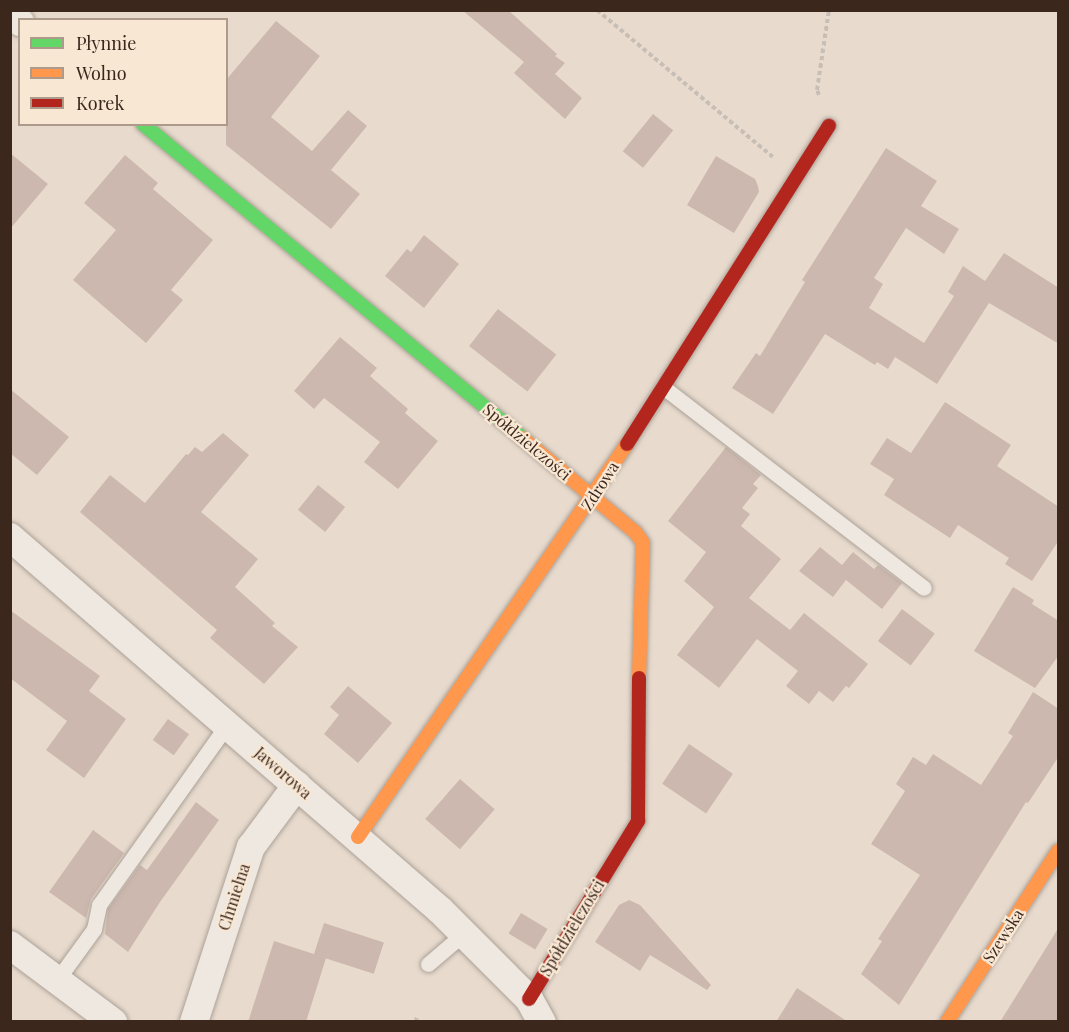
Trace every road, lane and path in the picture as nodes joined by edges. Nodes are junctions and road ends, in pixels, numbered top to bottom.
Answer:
1 (597, 10) edge
2 (829, 10) edge
3 (145, 126) edge
4 (829, 126) joint
5 (796, 176) junction
6 (663, 387) junction
7 (593, 497) junction
8 (10, 537) edge
9 (924, 588) dead end
10 (227, 725) junction
11 (297, 785) junction
12 (358, 837) junction
13 (1059, 851) edge
14 (463, 934) junction
15 (11, 948) edge
16 (428, 964) dead end
17 (57, 980) junction
18 (535, 1010) edge
19 (417, 1016) dead end
20 (113, 1022) edge
21 (194, 1022) edge
22 (416, 1022) edge
23 (947, 1022) edge

1 - 5 path
2 - 4 path
3 - 7 street, Spółdzielczości
4 - 5 street, Zdrowa
5 - 6 street, Zdrowa
6 - 7 street, Zdrowa
6 - 9 lane
7 - 12 street, Zdrowa
7 - 18 street, Spółdzielczości
8 - 10 street, Jaworowa
10 - 11 street, Jaworowa
10 - 17 lane
11 - 12 street, Jaworowa
11 - 21 street, Chmielna
12 - 14 street, Jaworowa
13 - 23 street, Szewska
14 - 16 lane
14 - 18 street, Jaworowa
15 - 17 street
17 - 20 street
19 - 22 path

